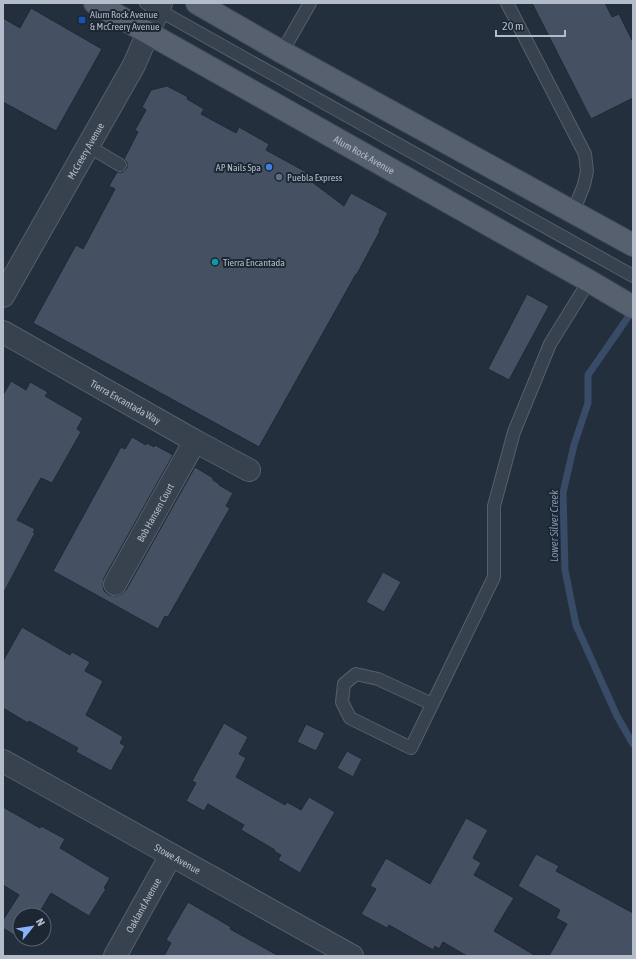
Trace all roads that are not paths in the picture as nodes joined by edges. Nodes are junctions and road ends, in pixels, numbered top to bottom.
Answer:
1 (95, 3) edge
2 (197, 3) edge
3 (310, 3) edge
4 (507, 3) edge
5 (155, 5) edge
6 (148, 33) junction
7 (282, 52) junction
8 (88, 146) junction
9 (120, 165) dead end
10 (574, 212) junction
11 (633, 245) edge
12 (630, 274) edge
13 (590, 281) junction
14 (3, 296) edge
15 (625, 303) edge
16 (3, 332) edge
17 (194, 441) junction
18 (249, 470) dead end
19 (114, 584) dead end
20 (432, 704) junction
21 (3, 761) edge
22 (171, 855) junction
23 (115, 956) edge
24 (352, 956) edge

1 - 6 main road, Alum Rock Avenue
2 - 7 main road
3 - 7 lane
4 - 10 lane
5 - 6 street, McCreery Avenue
5 - 12 lane
6 - 8 street, McCreery Avenue
6 - 13 main road, Alum Rock Avenue
7 - 10 main road
8 - 9 lane
8 - 14 street, McCreery Avenue
10 - 11 main road
13 - 15 main road, Alum Rock Avenue
13 - 20 lane
16 - 17 street, Tierra Encantada Way
17 - 18 street, Tierra Encantada Way
17 - 19 street, Bob Hansen Court
20 - 20 lane
21 - 22 street, Stowe Avenue
22 - 23 street, Oakland Avenue
22 - 24 street, Stowe Avenue

